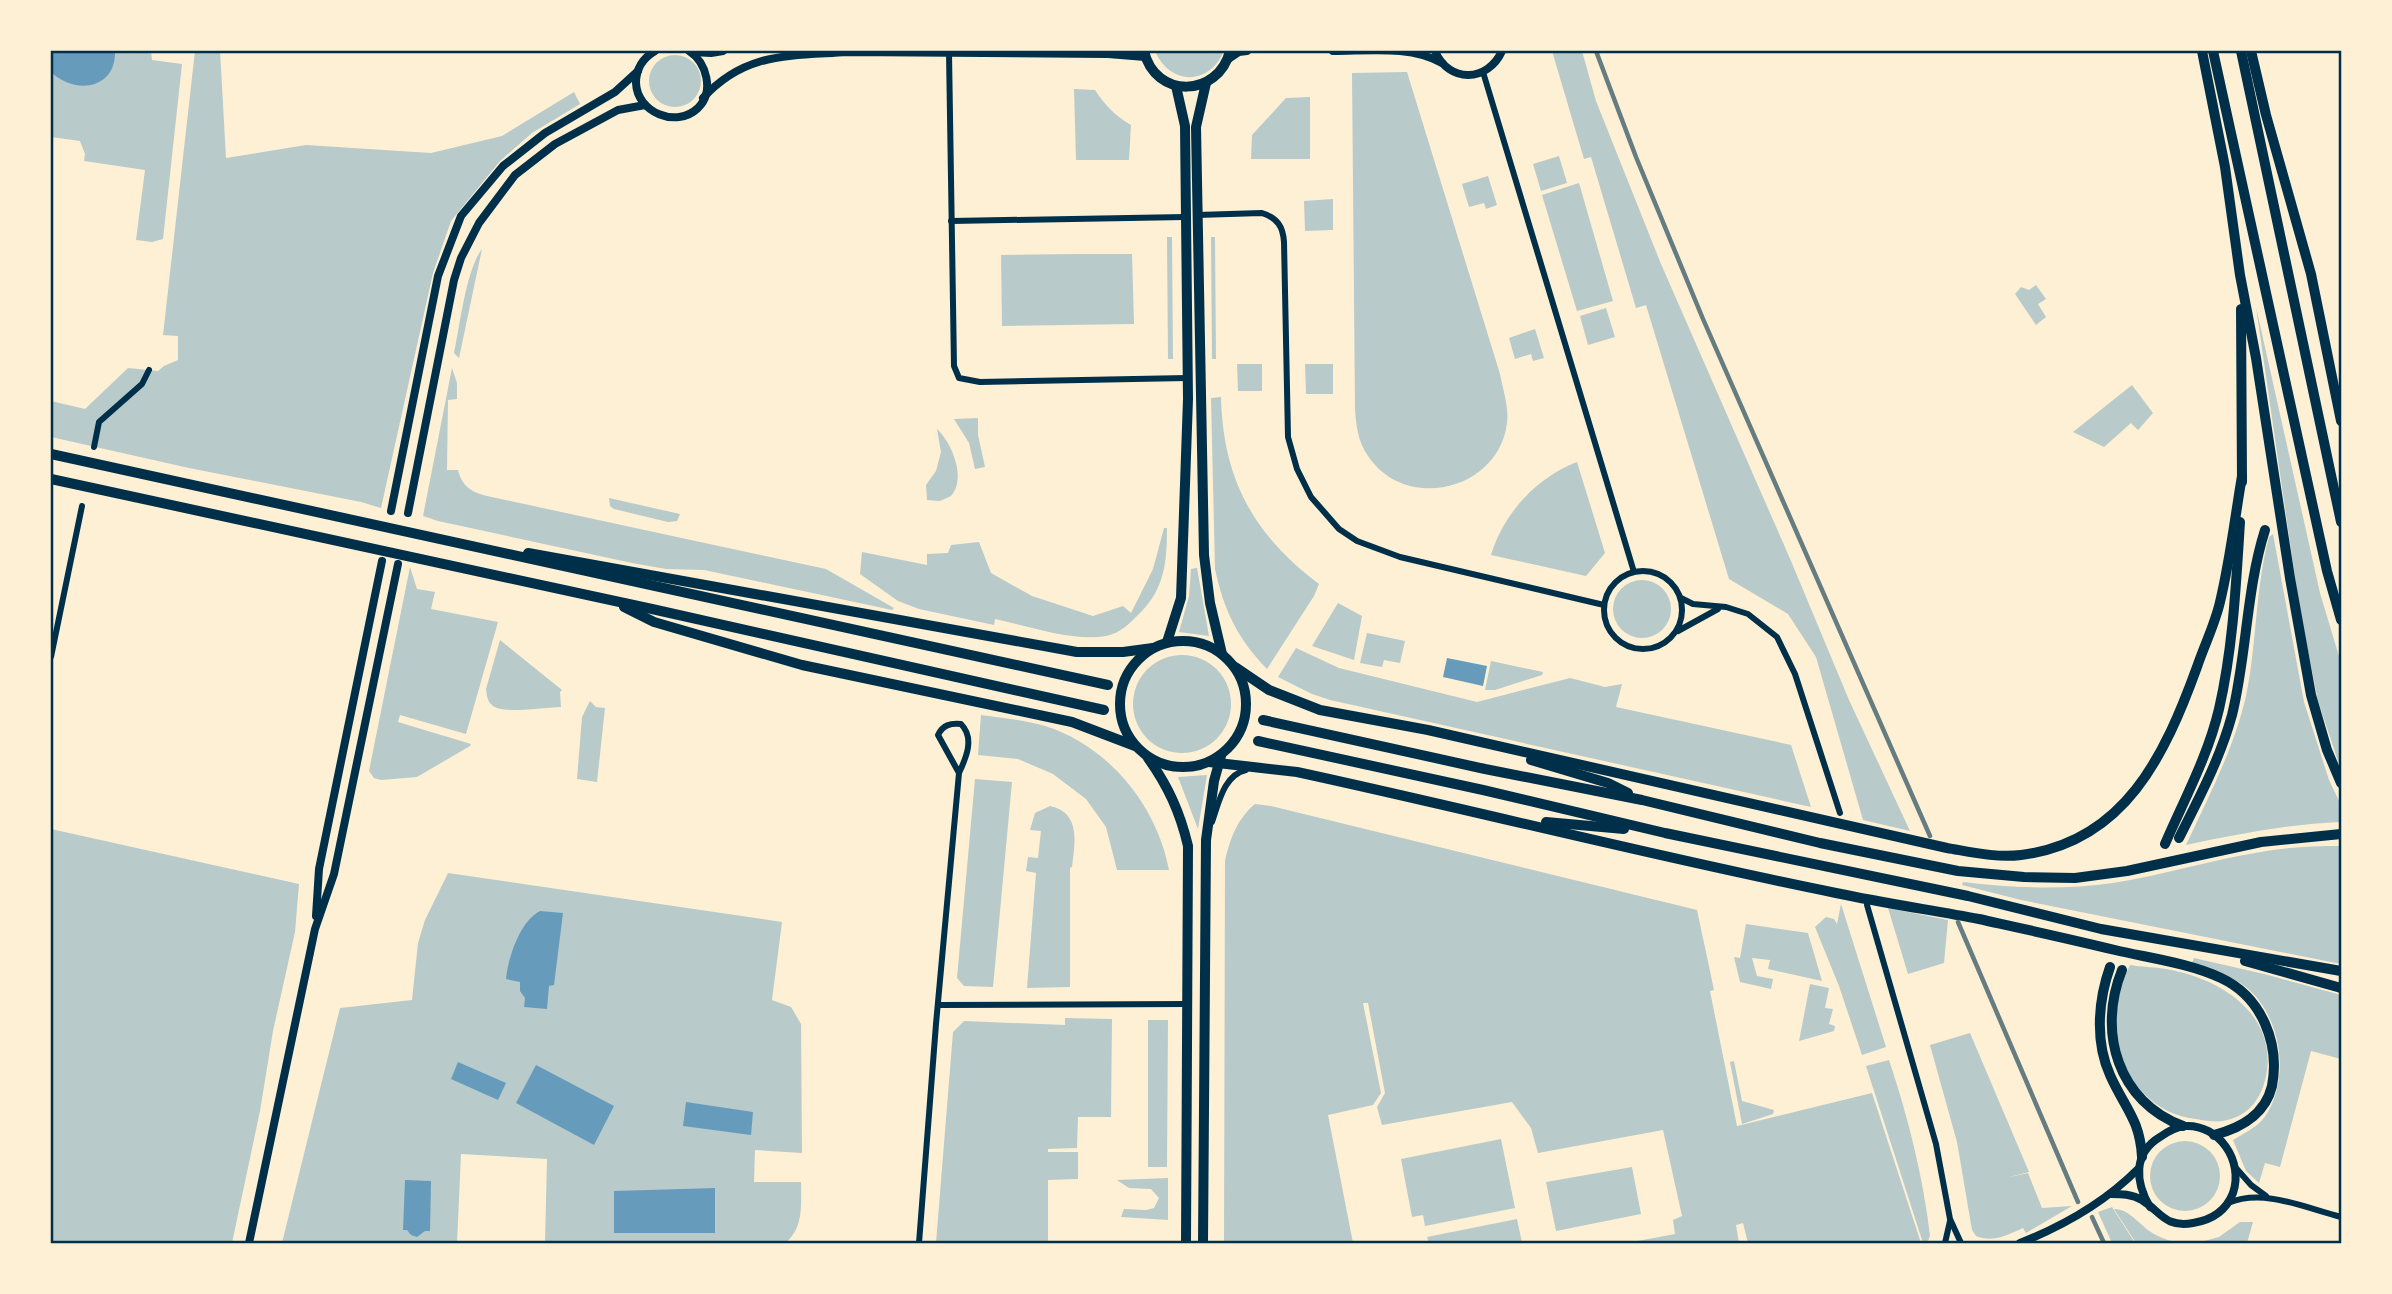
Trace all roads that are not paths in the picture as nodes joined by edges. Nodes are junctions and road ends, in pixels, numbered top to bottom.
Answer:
1 (654, 51) edge
2 (723, 51) edge
3 (1247, 51) edge
4 (1333, 51) edge
5 (1435, 51) edge
6 (1502, 51) edge
7 (2202, 51) edge
8 (2213, 51) edge
9 (2241, 51) edge
10 (2251, 51) edge
11 (690, 52) edge
12 (949, 53) junction
13 (1145, 54) edge
14 (1229, 56) edge
15 (1441, 63) junction
16 (638, 71) junction
17 (2250, 71) junction
18 (1483, 72) junction
19 (2213, 78) junction
20 (1206, 83) junction
21 (1176, 86) junction
22 (703, 98) junction
23 (645, 105) junction
24 (1197, 215) junction
25 (1185, 217) junction
26 (951, 221) junction
27 (2311, 274) junction
28 (2240, 275) junction
29 (149, 370) dead end
30 (1187, 378) junction
31 (2341, 394) edge
32 (2341, 421) edge
33 (94, 447) dead end
34 (51, 454) edge
35 (2242, 476) junction
36 (51, 479) edge
37 (82, 506) dead end
38 (391, 511) dead end
39 (408, 513) dead end
40 (2341, 522) edge
41 (2265, 530) dead end
42 (470, 547) junction
43 (382, 561) dead end
44 (398, 564) dead end
45 (1634, 572) junction
46 (1681, 598) junction
47 (609, 600) junction
48 (1604, 605) junction
49 (1726, 607) junction
50 (2341, 620) edge
51 (1677, 632) junction
52 (1167, 642) junction
53 (1153, 648) junction
54 (1222, 654) junction
55 (51, 657) edge
56 (1235, 667) junction
57 (1108, 685) dead end
58 (1104, 710) dead end
59 (1264, 720) dead end
60 (1427, 730) junction
61 (1258, 741) dead end
62 (1135, 746) junction
63 (1148, 758) junction
64 (1216, 760) junction
65 (1285, 770) junction
66 (959, 773) junction
67 (2341, 783) edge
68 (1642, 800) junction
69 (1840, 813) dead end
70 (1500, 818) junction
71 (1665, 833) junction
72 (2341, 834) edge
73 (2315, 836) junction
74 (2179, 838) dead end
75 (1206, 840) junction
76 (2341, 840) edge
77 (2165, 844) dead end
78 (1867, 905) dead end
79 (315, 929) junction
80 (2195, 946) junction
81 (2341, 971) edge
82 (2341, 988) edge
83 (1187, 1004) junction
84 (937, 1005) junction
85 (2183, 1126) junction
86 (2214, 1135) junction
87 (2142, 1157) junction
88 (2235, 1167) junction
89 (2138, 1169) junction
90 (2111, 1194) junction
91 (2271, 1198) junction
92 (2227, 1203) junction
93 (2150, 1207) junction
94 (2341, 1217) edge
95 (1950, 1219) junction
96 (2032, 1240) edge
97 (249, 1243) edge
98 (919, 1243) edge
99 (1186, 1243) edge
100 (1203, 1243) edge
101 (1945, 1243) edge
102 (1961, 1243) edge
103 (2020, 1243) edge

1 - 16 main road
2 - 11 main road
3 - 14 main road
4 - 15 main road
5 - 15 main road
6 - 18 main road
7 - 19 highway
8 - 19 highway
9 - 17 highway
10 - 17 highway
11 - 22 main road
12 - 13 main road
12 - 22 main road
12 - 26 street
13 - 21 main road
14 - 20 main road
15 - 18 main road
16 - 23 main road
16 - 38 main road
17 - 27 highway
17 - 40 highway
18 - 45 street
19 - 28 highway
19 - 50 highway
20 - 21 main road
20 - 24 main road
21 - 25 main road
22 - 23 main road
23 - 39 main road
24 - 48 street
24 - 54 main road
25 - 26 street
25 - 30 main road
26 - 30 street
27 - 31 highway
27 - 32 highway
28 - 35 highway
28 - 67 highway
29 - 33 street
30 - 52 main road
34 - 42 highway
35 - 60 highway
35 - 77 highway
36 - 47 highway
37 - 55 street
41 - 74 highway
42 - 53 highway
42 - 57 highway
43 - 79 main road
44 - 79 main road
45 - 46 street
45 - 48 street
46 - 49 street
46 - 51 street
47 - 58 highway
47 - 62 highway
48 - 51 street
49 - 51 street
49 - 69 street
52 - 53 main road
52 - 54 main road
53 - 62 main road
54 - 56 main road
56 - 60 highway
56 - 64 main road
59 - 68 highway
60 - 68 highway
61 - 71 highway
62 - 63 main road
63 - 64 main road
63 - 83 main road
64 - 65 highway
64 - 75 main road
65 - 70 highway
65 - 75 street
66 - 66 street
66 - 84 street
68 - 73 highway
70 - 71 highway
70 - 86 highway
71 - 80 highway
72 - 73 highway
73 - 76 highway
75 - 100 main road
78 - 95 street
79 - 97 main road
80 - 81 highway
80 - 82 highway
83 - 84 street
83 - 99 main road
84 - 98 street
85 - 86 main road
85 - 87 main road
85 - 87 highway
86 - 88 main road
87 - 89 main road
88 - 91 street
88 - 92 main road
89 - 90 main road
89 - 93 main road
90 - 93 main road
90 - 96 main road
91 - 92 street
91 - 94 street
92 - 93 main road
95 - 101 street
95 - 102 street
96 - 103 main road

